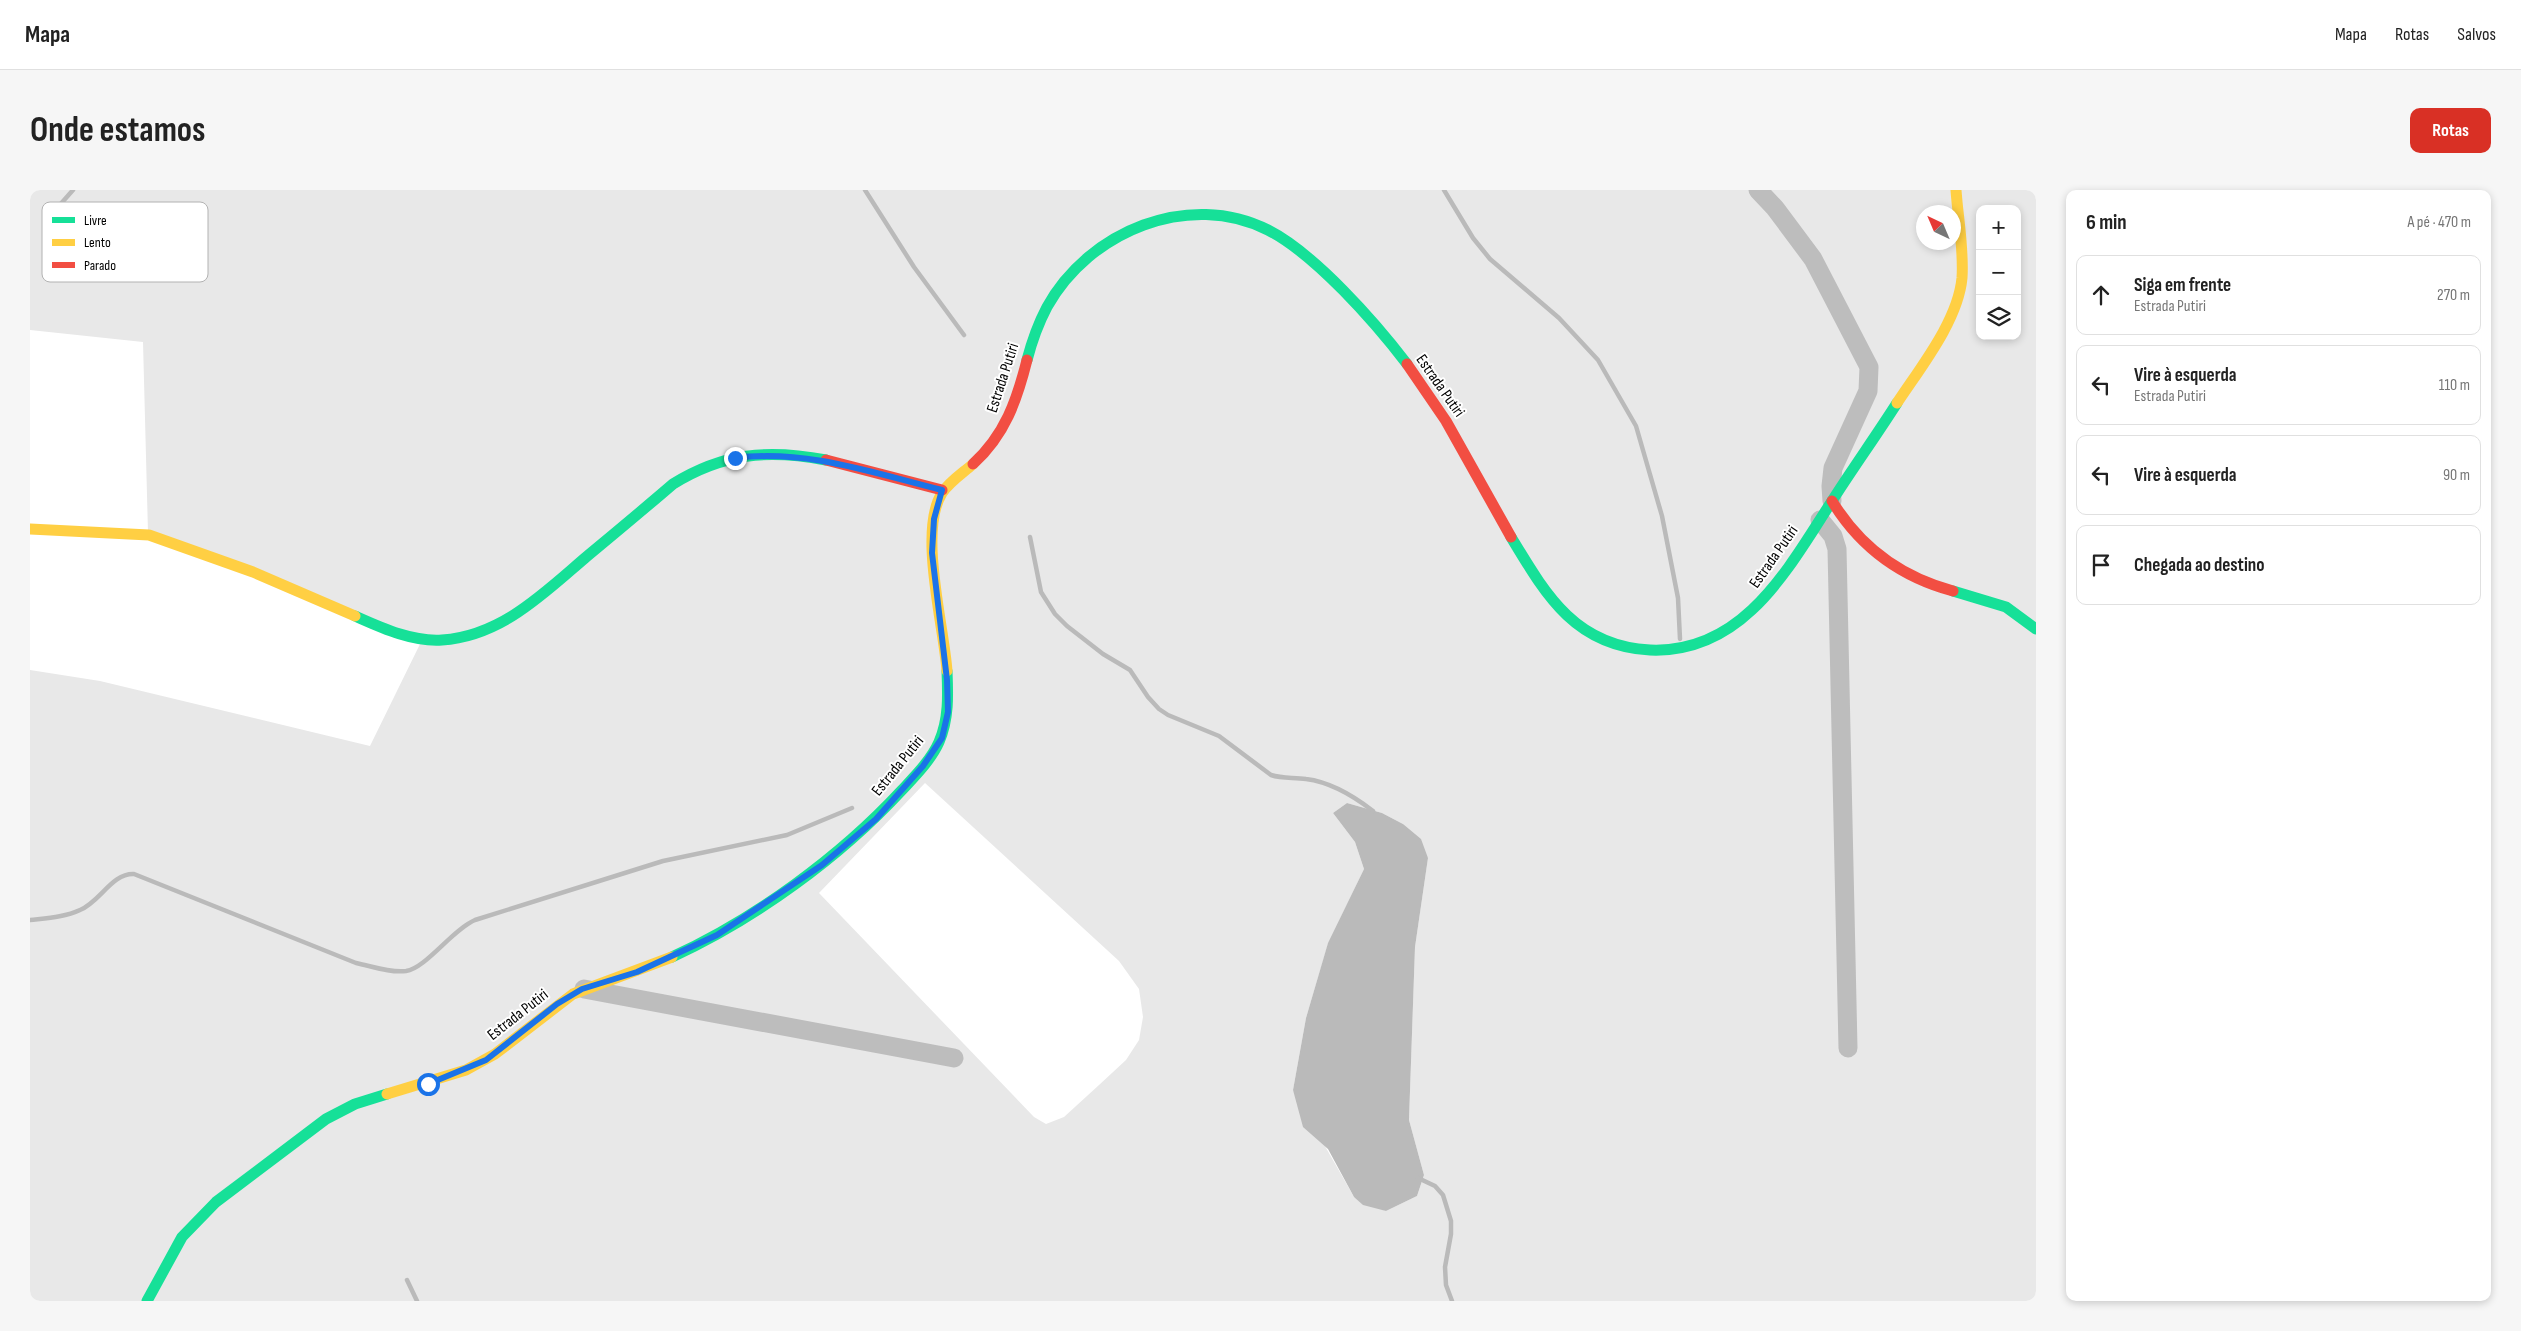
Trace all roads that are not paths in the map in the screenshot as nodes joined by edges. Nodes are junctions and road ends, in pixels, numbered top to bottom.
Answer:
1 (1758, 190) edge
2 (1956, 190) edge
3 (942, 490) junction
4 (1832, 501) junction
5 (1820, 520) junction
6 (30, 529) edge
7 (2036, 629) edge
8 (582, 989) junction
9 (1848, 1048) dead end
10 (954, 1058) dead end
11 (148, 1301) edge

1 - 4 street
2 - 4 street, Estrada Putiri
3 - 5 street, Estrada Putiri
3 - 6 street
3 - 8 street, Estrada Putiri
4 - 5 street, Estrada Putiri
4 - 7 street
5 - 9 street
8 - 10 street
8 - 11 street, Estrada Putiri

